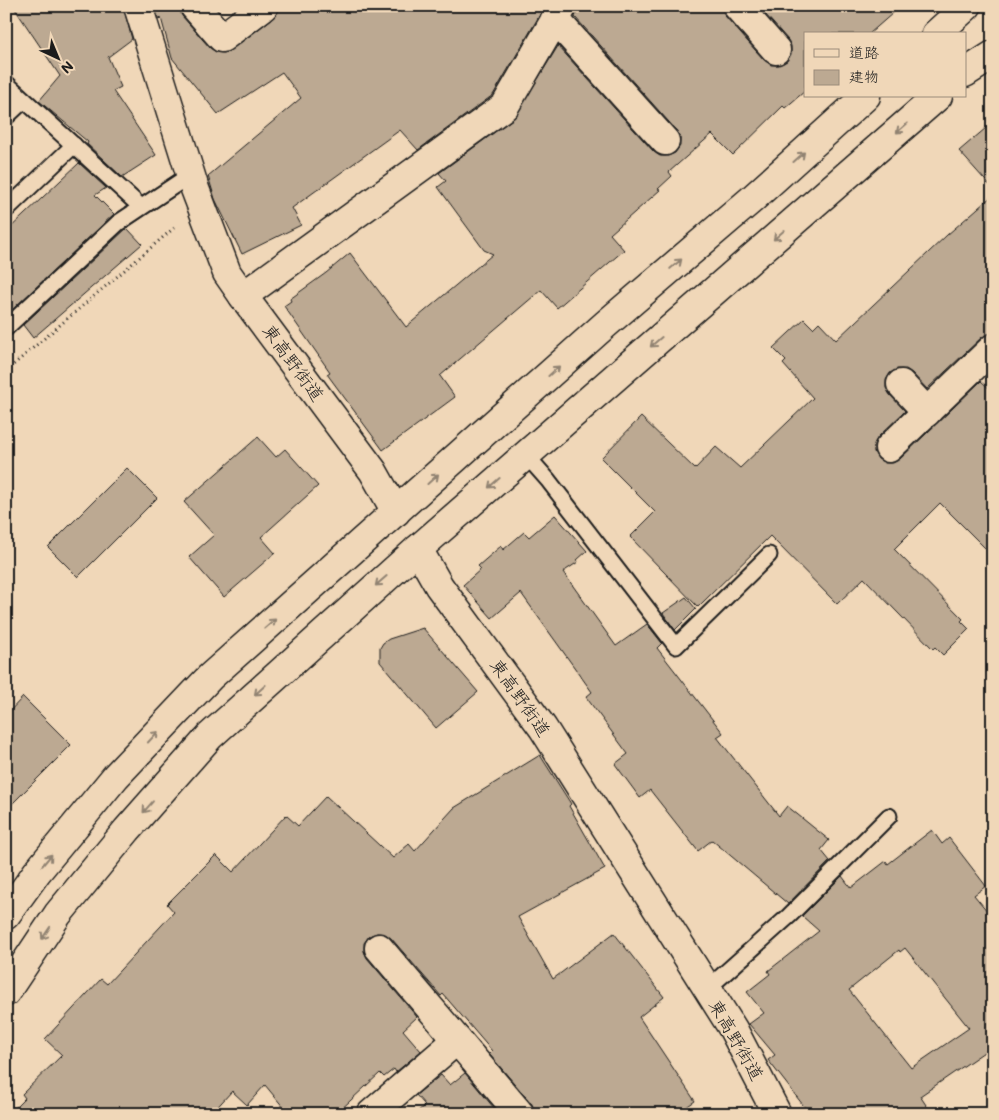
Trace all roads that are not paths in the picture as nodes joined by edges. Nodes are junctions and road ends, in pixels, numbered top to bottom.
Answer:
1 (138, 6) edge
2 (194, 6) edge
3 (264, 6) edge
4 (737, 6) edge
5 (967, 6) edge
6 (559, 12) edge
7 (938, 32) edge
8 (776, 50) dead end
9 (993, 55) edge
10 (966, 72) edge
11 (6, 83) edge
12 (864, 98) edge
13 (936, 98) edge
14 (24, 100) junction
15 (6, 117) edge
16 (665, 141) dead end
17 (74, 146) junction
18 (190, 175) junction
19 (141, 208) junction
20 (6, 210) edge
21 (243, 296) junction
22 (6, 328) edge
23 (993, 348) edge
24 (901, 384) dead end
25 (927, 412) junction
26 (889, 448) dead end
27 (526, 455) junction
28 (396, 512) junction
29 (418, 549) junction
30 (769, 555) dead end
31 (889, 816) dead end
32 (10, 900) edge
33 (379, 948) dead end
34 (707, 989) junction
35 (6, 992) edge
36 (457, 1040) junction
37 (371, 1114) edge
38 (520, 1114) edge
39 (777, 1114) edge

1 - 18 street, 東高野街道
2 - 3 street
4 - 8 street
5 - 7 street
6 - 16 street
6 - 21 street
9 - 10 street
11 - 14 lane
28 -> 12 street
13 -> 27 street
14 - 15 lane
14 - 17 lane
17 - 19 lane
17 - 20 lane
18 - 19 lane
18 - 21 street, 東高野街道
19 - 22 lane
21 - 28 street, 東高野街道
23 - 25 street
24 - 25 street
25 - 26 street
27 -> 29 street
27 - 30 lane
28 - 29 street, 東高野街道
32 -> 28 street
29 - 34 street, 東高野街道
29 -> 35 street
31 - 34 lane
33 - 36 street
34 - 39 street, 東高野街道
36 - 37 street
36 - 38 street

